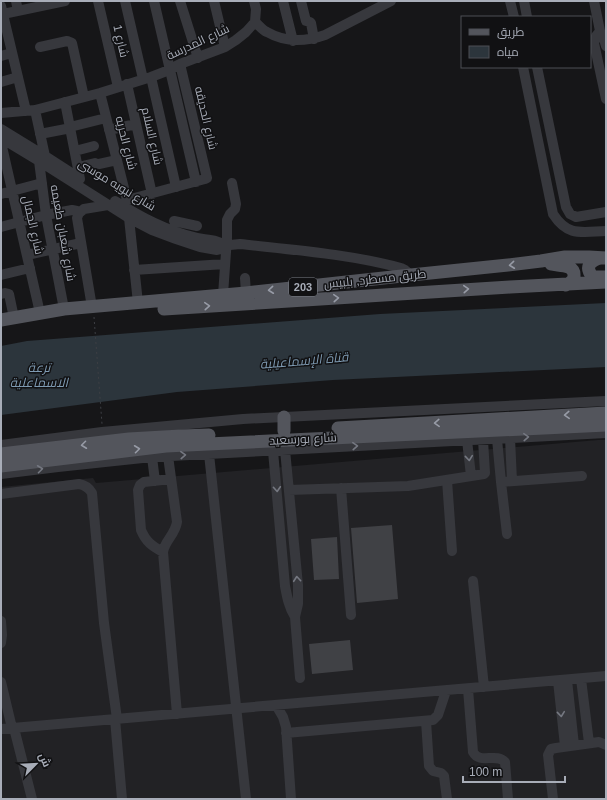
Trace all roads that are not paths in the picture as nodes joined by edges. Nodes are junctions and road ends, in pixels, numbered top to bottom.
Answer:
1 (66, 1) edge
2 (98, 1) edge
3 (125, 1) edge
4 (154, 1) edge
5 (180, 1) edge
6 (214, 1) edge
7 (254, 1) edge
8 (283, 1) edge
9 (301, 1) edge
10 (391, 1) edge
11 (513, 1) edge
12 (524, 1) edge
13 (594, 1) edge
14 (43, 3) edge
15 (17, 6) edge
16 (2, 10) edge
17 (514, 16) edge
18 (527, 16) edge
19 (255, 22) junction
20 (4, 29) edge
21 (600, 31) junction
22 (314, 39) junction
23 (292, 41) junction
24 (606, 46) edge
25 (40, 47) dead end
26 (225, 47) junction
27 (12, 53) junction
28 (1, 56) edge
29 (198, 58) junction
30 (180, 64) junction
31 (523, 68) edge
32 (537, 68) edge
33 (170, 70) junction
34 (18, 77) junction
35 (147, 78) junction
36 (1, 82) edge
37 (123, 86) junction
38 (100, 93) junction
39 (84, 97) junction
40 (606, 99) edge
41 (66, 102) junction
42 (31, 110) junction
43 (1, 113) edge
44 (106, 118) junction
45 (136, 124) junction
46 (70, 128) junction
47 (1, 129) edge
48 (109, 130) junction
49 (40, 134) junction
50 (1, 138) edge
51 (1, 142) edge
52 (94, 146) dead end
53 (75, 151) junction
54 (42, 158) junction
55 (117, 160) junction
56 (78, 166) junction
57 (80, 179) junction
58 (196, 182) junction
59 (42, 183) junction
60 (232, 183) dead end
61 (176, 187) junction
62 (12, 191) junction
63 (1, 194) edge
64 (152, 194) junction
65 (124, 203) junction
66 (108, 204) junction
67 (606, 212) edge
68 (79, 213) junction
69 (46, 215) junction
70 (129, 218) junction
71 (19, 221) junction
72 (174, 221) dead end
73 (186, 224) junction
74 (197, 226) dead end
75 (1, 227) edge
76 (606, 231) edge
77 (183, 234) junction
78 (81, 244) junction
79 (226, 247) junction
80 (52, 250) junction
81 (27, 255) junction
82 (603, 258) edge
83 (541, 261) junction
84 (225, 264) junction
85 (30, 268) junction
86 (134, 270) junction
87 (1, 275) edge
88 (411, 275) junction
89 (606, 277) edge
90 (245, 278) dead end
91 (606, 282) edge
92 (566, 285) junction
93 (246, 293) junction
94 (1, 294) edge
95 (223, 295) junction
96 (138, 303) junction
97 (64, 309) junction
98 (40, 313) junction
99 (93, 316) junction
100 (7, 319) edge
101 (1, 328) edge
102 (606, 401) edge
103 (606, 413) edge
104 (284, 416) junction
105 (606, 424) edge
106 (284, 431) junction
107 (606, 433) edge
108 (510, 438) junction
109 (497, 439) junction
110 (467, 440) junction
111 (482, 440) junction
112 (1, 445) edge
113 (285, 450) junction
114 (273, 451) junction
115 (1, 454) edge
116 (209, 454) junction
117 (168, 456) junction
118 (152, 457) junction
119 (1, 466) edge
120 (1, 474) edge
121 (471, 476) junction
122 (582, 476) dead end
123 (171, 479) junction
124 (446, 480) junction
125 (155, 481) junction
126 (512, 481) junction
127 (501, 482) junction
128 (341, 488) junction
129 (289, 490) junction
130 (1, 494) edge
131 (278, 506) junction
132 (290, 506) junction
133 (507, 534) dead end
134 (452, 551) dead end
135 (163, 552) junction
136 (473, 581) dead end
137 (351, 615) dead end
138 (295, 618) junction
139 (1, 621) edge
140 (1, 644) edge
141 (606, 676) edge
142 (300, 678) dead end
143 (581, 679) junction
144 (562, 680) junction
145 (1, 682) edge
146 (484, 687) junction
147 (468, 689) junction
148 (446, 691) junction
149 (276, 705) junction
150 (236, 709) junction
151 (177, 714) junction
152 (116, 719) junction
153 (426, 721) junction
154 (13, 728) junction
155 (1, 729) edge
156 (286, 733) junction
157 (588, 743) junction
158 (606, 745) edge
159 (569, 746) junction
160 (32, 799) edge
161 (122, 799) edge
162 (246, 799) edge
163 (291, 799) edge
164 (447, 799) edge
165 (508, 799) edge
166 (554, 799) edge

1 - 14 street
2 - 37 street, شارع 1
3 - 35 street
4 - 33 street
5 - 29 street
6 - 26 street
7 - 19 street
8 - 23 street
9 - 22 street
10 - 22 street
11 - 17 street
12 - 18 street
13 - 21 street
14 - 15 street
15 - 16 street
16 - 20 street, شارع شعبان طعيمه
19 - 23 street
19 - 26 street, شارع المدرسة
20 - 27 street, شارع شعبان طعيمه
21 - 24 street
21 - 40 street
22 - 23 street
25 - 39 street
26 - 29 street, شارع المدرسة
27 - 28 street
27 - 34 street, شارع شعبان طعيمه
29 - 30 street, شارع المدرسة
30 - 33 street, شارع المدرسة
30 - 58 street, شارع الحديقه
31 - 76 street
32 - 67 street
33 - 35 street, شارع المدرسة
33 - 58 street
34 - 36 street
34 - 42 street, شارع شعبان طعيمه
35 - 37 street, شارع المدرسة
35 - 61 street
37 - 38 street, شارع المدرسة
37 - 45 street, شارع السلام
38 - 39 street, شارع المدرسة
38 - 44 street, شارع الحريه
39 - 41 street, شارع المدرسة
41 - 42 street, شارع المدرسة
41 - 46 street
42 - 43 street, شارع المدرسة
42 - 49 street, شارع شعبان طعيمه
44 - 46 street
44 - 48 street, شارع الحريه
45 - 48 street
45 - 64 street, شارع السلام
46 - 49 street
46 - 53 street
47 - 54 street, شارع نبويه موسى
48 - 55 street, شارع الحريه
49 - 54 street, شارع شعبان طعيمه
50 - 54 street, شارع نبويه موسى
51 - 62 street, شارع الجمال
52 - 53 street
53 - 56 street
54 - 57 street, شارع نبويه موسى
54 - 59 street, شارع شعبان طعيمه
54 - 66 street, شارع نبويه موسى
55 - 56 street
55 - 65 street, شارع الحريه
56 - 57 street
57 - 65 street, شارع نبويه موسى
58 - 61 street
59 - 62 street
59 - 69 street, شارع شعبان طعيمه
60 - 79 street
61 - 64 street
62 - 63 street
62 - 71 street, شارع الجمال
64 - 65 street
65 - 77 street, شارع نبويه موسى
66 - 68 street
66 - 70 street, شارع نبويه موسى
68 - 69 street
68 - 78 street
69 - 71 street
69 - 80 street, شارع شعبان طعيمه
70 - 79 street, شارع نبويه موسى
70 - 86 street
71 - 75 street
71 - 81 street, شارع الجمال
72 - 73 street
73 - 74 street
73 - 77 street
77 - 79 street, شارع نبويه موسى
78 - 80 street
78 - 99 street
79 - 84 street
79 - 88 street, شارع نبويه موسى
80 - 81 street
80 - 97 street, شارع شعبان طعيمه
81 - 85 street, شارع الجمال
82 - 83 main road, طريق مسطرد, بلبيس / 203
82 - 89 main road
83 -> 88 main road, طريق مسطرد, بلبيس / 203
83 - 92 main road
84 - 86 street
84 - 95 street
85 - 87 street
85 - 98 street, شارع الجمال
86 - 96 street
88 -> 93 main road, طريق مسطرد, بلبيس / 203
90 - 93 street
91 - 92 main road, طريق مسطرد, بلبيس / 203
99 -> 92 main road, طريق مسطرد, بلبيس / 203
93 - 95 main road, طريق مسطرد, بلبيس / 203
94 - 100 street
95 - 96 main road, طريق مسطرد, بلبيس / 203
96 - 99 main road, طريق مسطرد, بلبيس / 203
97 - 98 main road, طريق مسطرد, بلبيس / 203
97 - 99 main road, طريق مسطرد, بلبيس / 203
98 - 100 main road, طريق مسطرد, بلبيس / 203
99 - 101 main road, طريق مسطرد, بلبيس / 203
102 - 104 street
103 -> 106 main road, شارع بورسعيد
104 - 106 main road
104 - 112 street
119 -> 105 main road, شارع بورسعيد
106 -> 115 main road, شارع بورسعيد
108 -> 107 street
108 - 109 street
108 - 126 street
109 - 111 street
109 - 127 street
110 - 111 street
113 -> 110 street
110 -> 121 street
111 - 121 street
113 - 114 street
113 - 129 street
114 - 116 street
114 -> 131 street
117 -> 116 street
116 - 150 street
117 - 118 street
117 - 123 street
120 -> 118 street
118 - 125 street
121 - 124 street
122 - 126 street
123 - 125 street
123 - 135 street
124 - 128 street
124 - 134 street
125 - 135 street
126 - 127 street
127 - 133 street
128 - 129 street
128 - 137 street
129 - 132 street
130 - 152 street
131 - 132 street
131 - 138 street
138 -> 132 street
135 - 151 street
136 - 146 street
138 - 142 street
139 - 140 street
141 - 143 street
143 - 144 street
143 - 157 street
144 - 146 street
144 - 159 street
145 - 154 street
146 - 147 street
147 - 148 street
147 - 165 street
148 - 149 street
148 - 153 street
149 - 150 street
149 - 156 street
150 - 151 street
150 - 162 street
151 - 152 street
152 - 154 street
152 - 161 street
153 - 156 street
153 - 164 street
154 - 155 street
154 - 160 street
156 - 163 street
157 - 158 street
157 - 159 street
159 - 166 street

